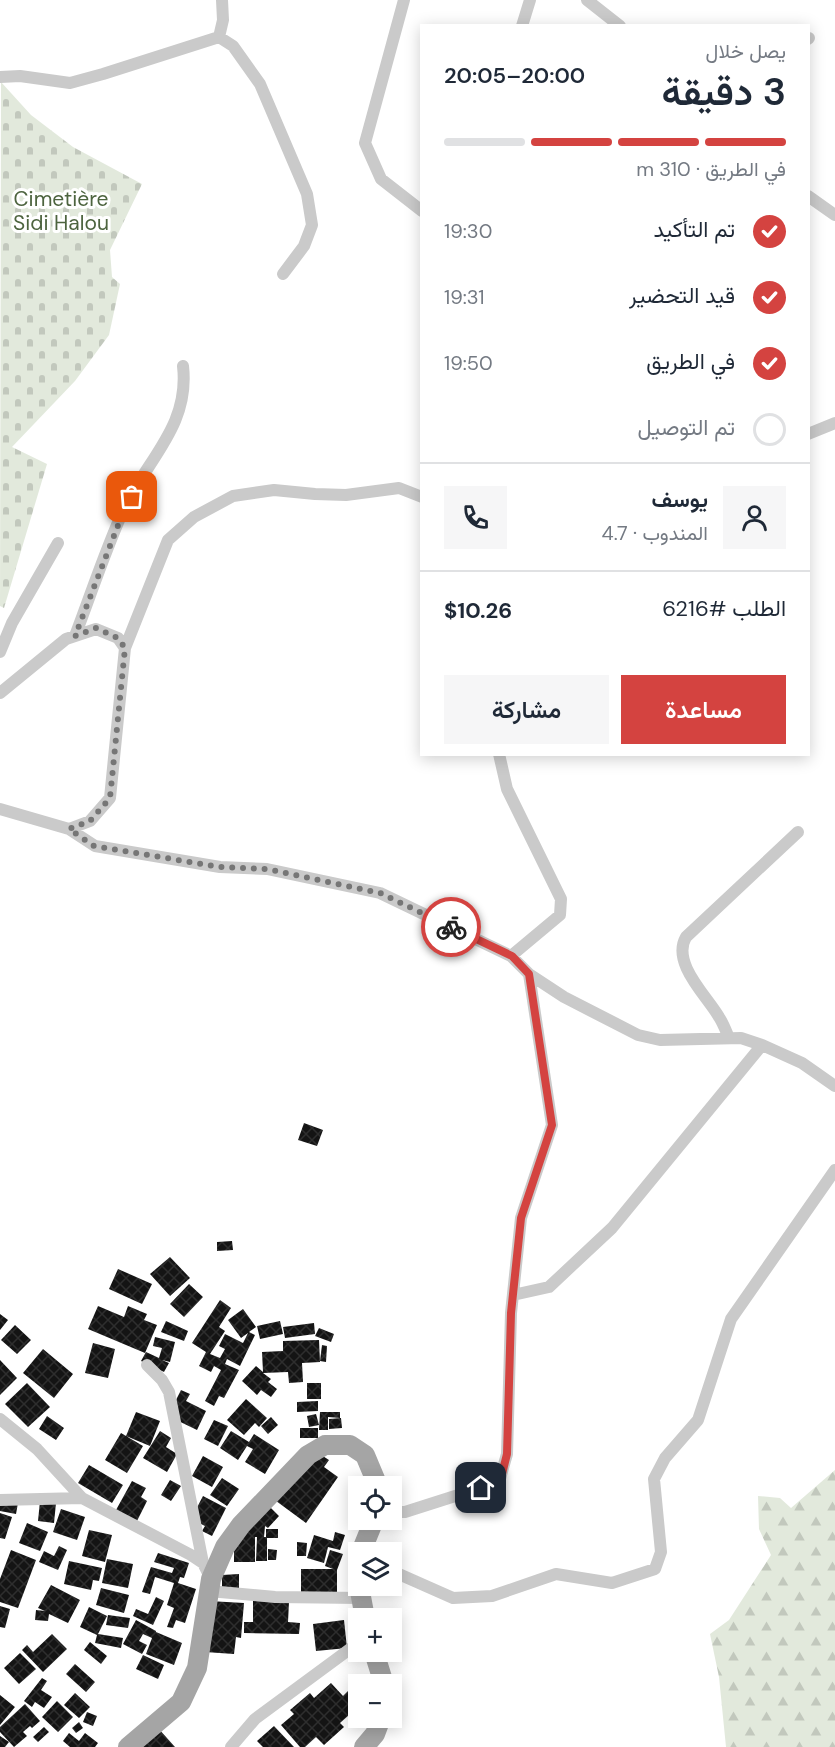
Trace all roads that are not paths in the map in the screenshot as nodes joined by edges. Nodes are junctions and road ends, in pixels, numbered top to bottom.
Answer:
1 (222, 0) edge
2 (404, 0) edge
3 (530, 0) edge
4 (587, 0) edge
5 (523, 24) edge
6 (617, 24) edge
7 (219, 37) junction
8 (0, 77) edge
9 (810, 197) edge
10 (420, 209) edge
11 (835, 215) edge
12 (284, 274) dead end
13 (183, 366) dead end
14 (835, 423) edge
15 (810, 433) edge
16 (420, 496) edge
17 (58, 543) dead end
18 (75, 636) junction
19 (125, 648) junction
20 (0, 652) edge
21 (0, 693) edge
22 (499, 756) edge
23 (0, 809) edge
24 (69, 829) junction
25 (798, 832) dead end
26 (512, 956) junction
27 (529, 974) junction
28 (729, 1038) junction
29 (762, 1045) junction
30 (835, 1086) edge
31 (835, 1170) edge
32 (513, 1295) junction
33 (147, 1365) dead end
34 (0, 1419) edge
35 (374, 1476) edge
36 (82, 1498) junction
37 (0, 1500) edge
38 (402, 1512) edge
39 (402, 1575) edge
40 (207, 1578) junction
41 (348, 1593) edge
42 (348, 1650) edge
43 (377, 1728) edge
44 (128, 1747) edge
45 (231, 1747) edge
46 (364, 1747) edge

1 - 7 street
2 - 10 street
3 - 5 street
4 - 6 street
7 - 8 street
7 - 12 street
9 - 11 street
13 - 18 street
14 - 15 street
16 - 19 street
17 - 20 street
18 - 19 street
18 - 21 street
19 - 24 street
22 - 26 street
23 - 24 street
24 - 26 street
25 - 28 street
26 - 27 street
27 - 28 street
27 - 32 street
28 - 29 street
29 - 30 street
29 - 32 street
31 - 39 street
32 - 38 street
33 - 40 street
34 - 36 street
35 - 40 main road
36 - 37 street
36 - 40 street
40 - 41 street
40 - 44 main road
42 - 45 street
43 - 46 main road

